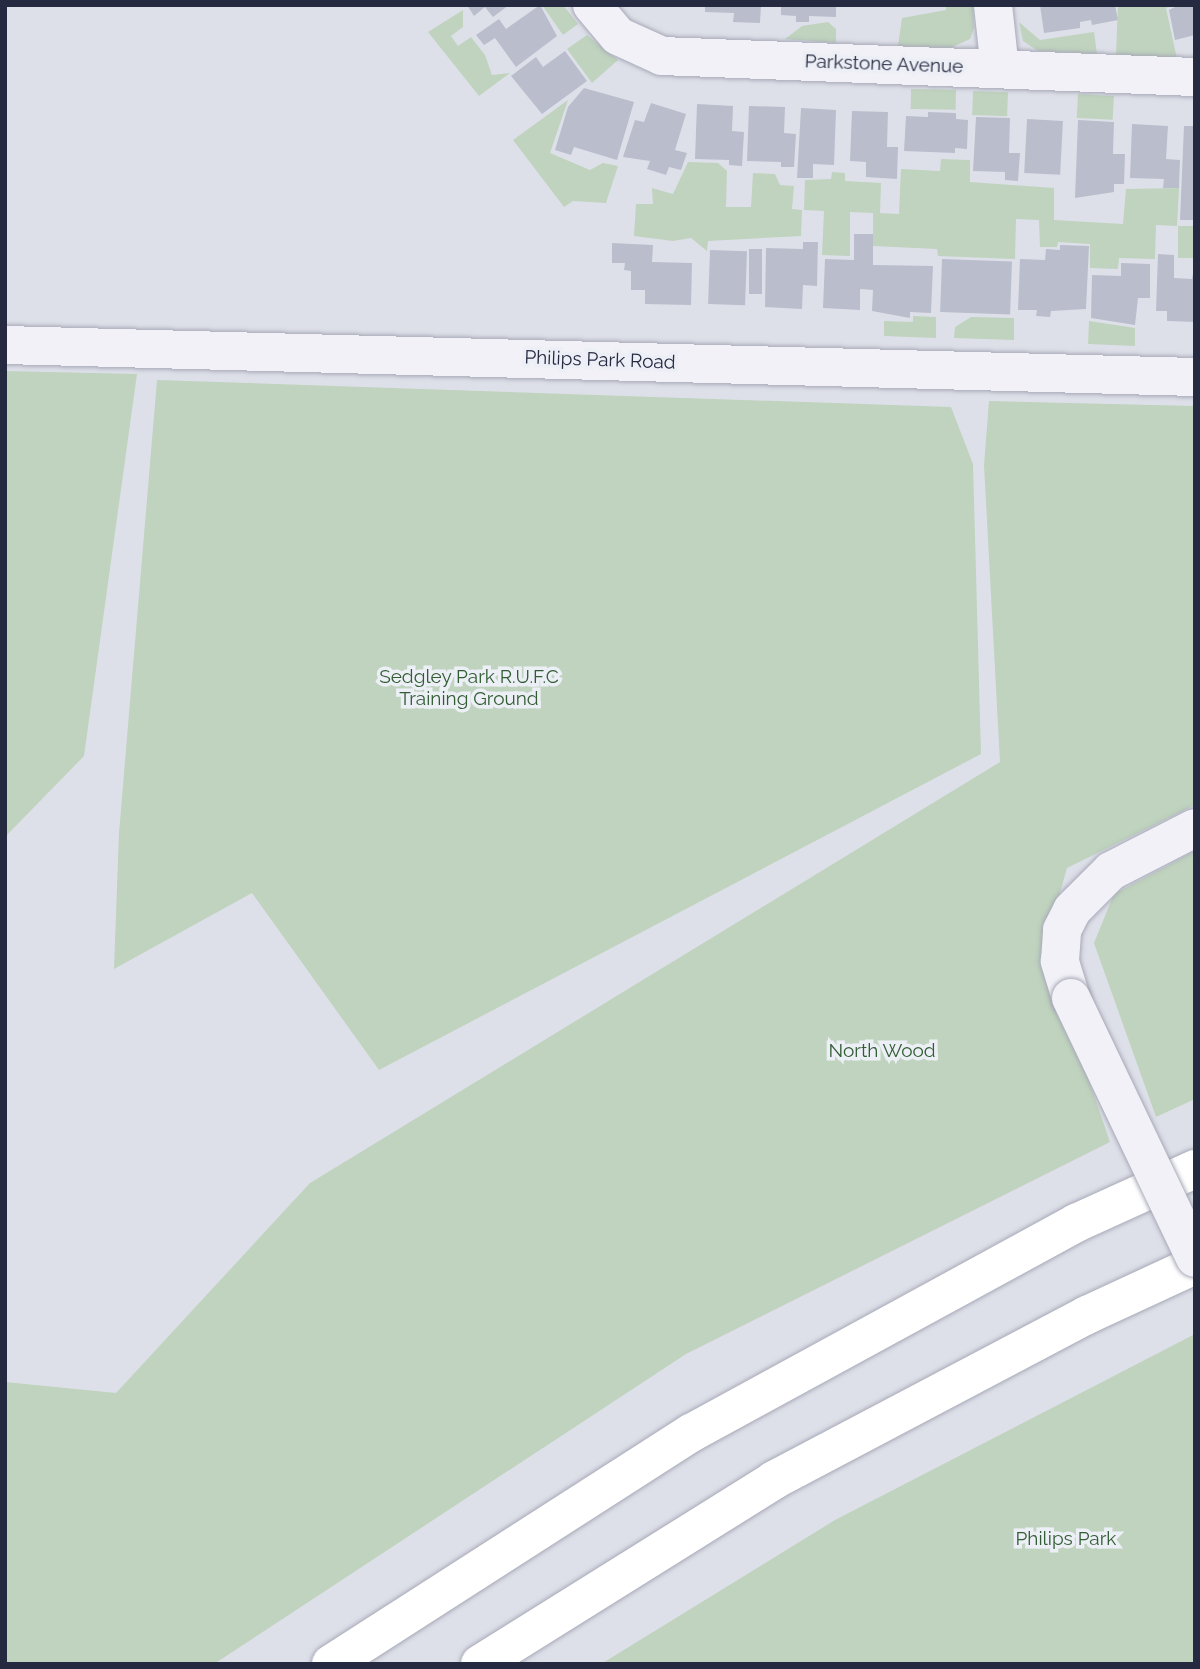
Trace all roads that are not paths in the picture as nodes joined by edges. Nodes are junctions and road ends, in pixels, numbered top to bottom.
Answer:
1 (592, 5) edge
2 (993, 5) edge
3 (1000, 69) junction
4 (1195, 78) edge
5 (5, 345) edge
6 (1195, 377) edge
7 (1195, 828) edge
8 (1195, 1169) edge
9 (1195, 1258) edge
10 (1195, 1265) edge
11 (331, 1664) edge
12 (480, 1664) edge

1 - 3 street, Parkstone Avenue
2 - 3 street
3 - 4 street, Parkstone Avenue
5 - 6 street, Philips Park Road
7 - 9 street, bridge
8 - 11 highway
10 - 12 highway

